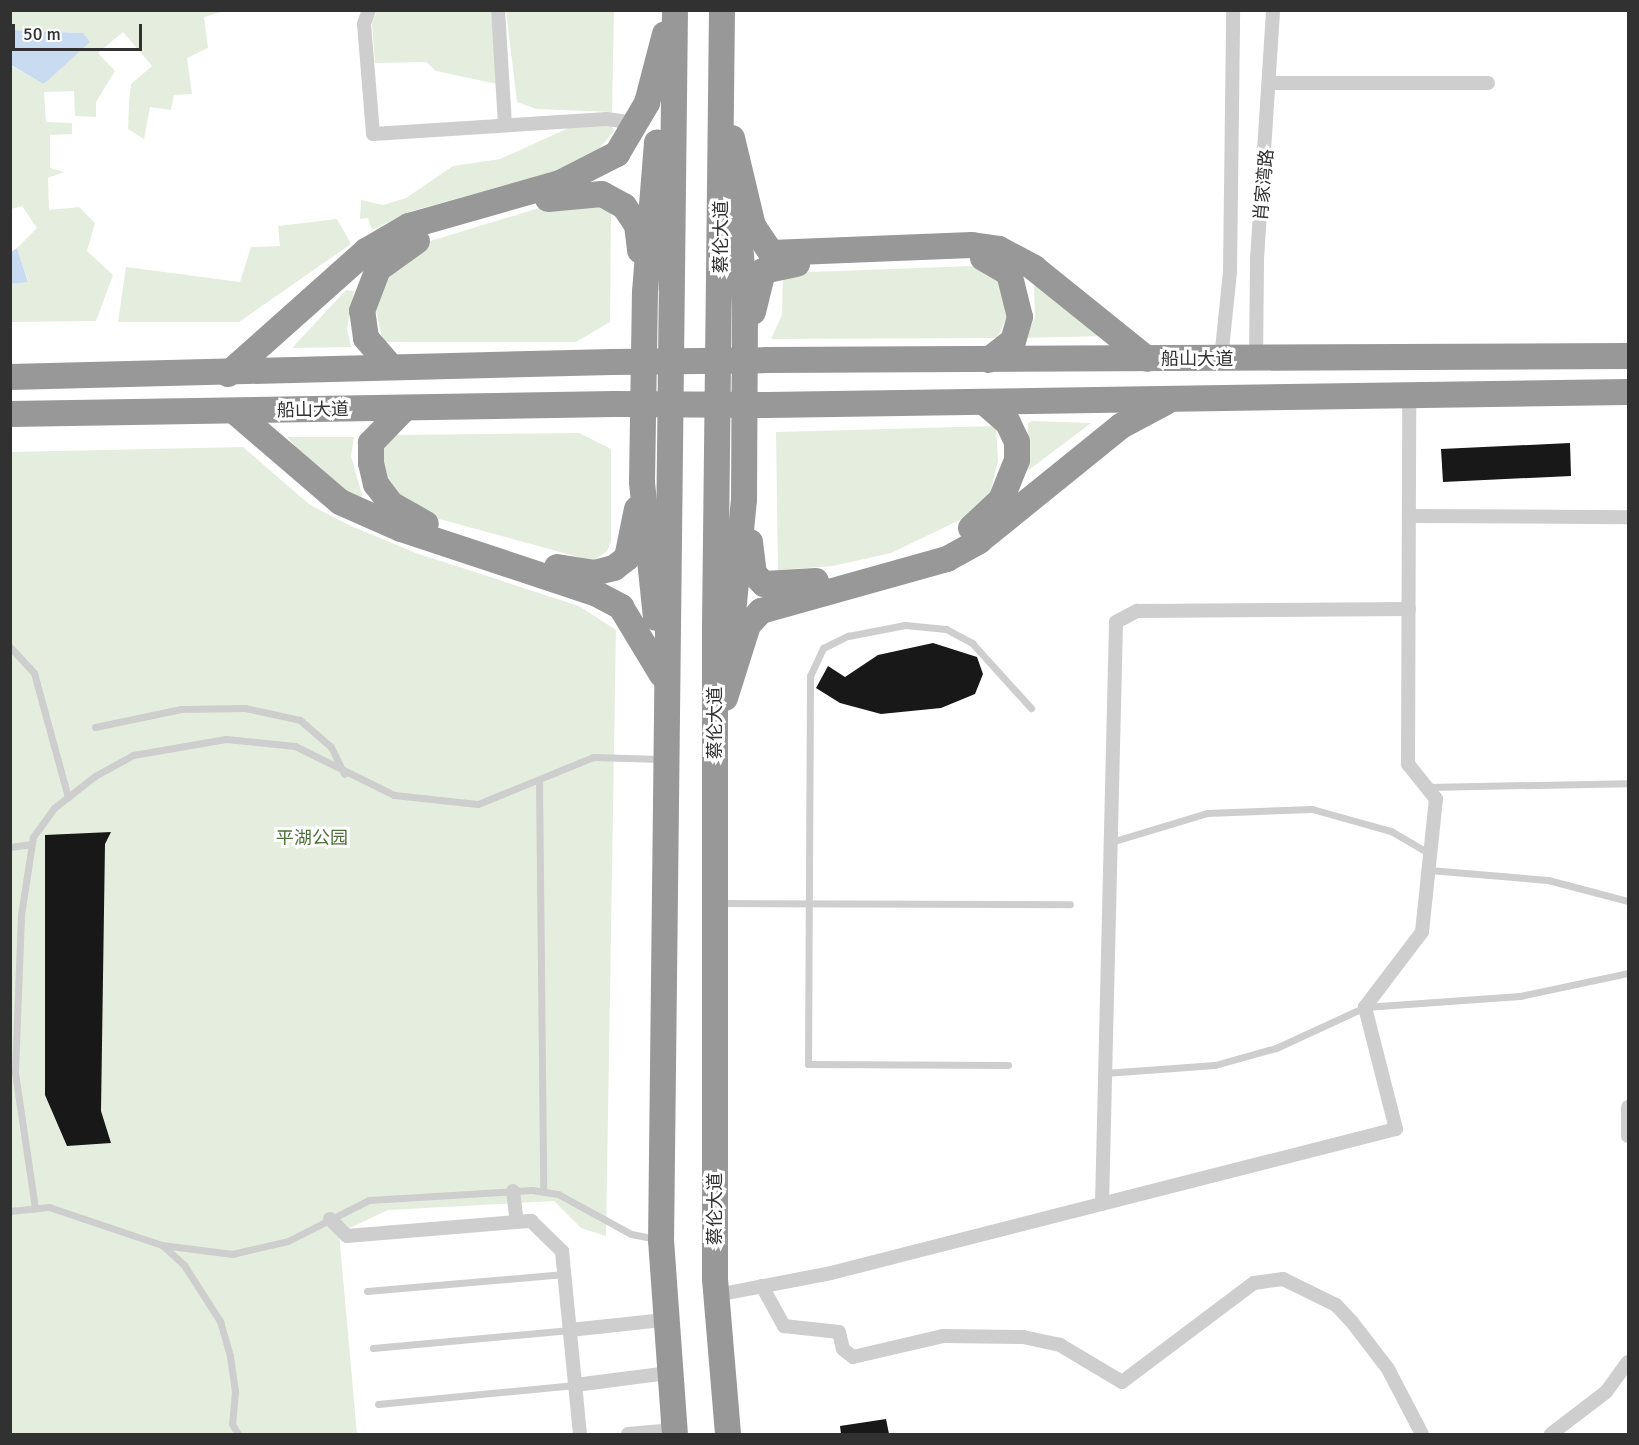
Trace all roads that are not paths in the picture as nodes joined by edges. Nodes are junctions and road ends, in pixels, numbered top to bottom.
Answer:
1 (369, 10) edge
2 (498, 10) edge
3 (1233, 10) edge
4 (1273, 10) edge
5 (670, 16) edge
6 (722, 16) edge
7 (1271, 83) junction
8 (1488, 83) dead end
9 (637, 123) junction
10 (505, 125) junction
11 (732, 138) junction
12 (645, 292) junction
13 (756, 353) junction
14 (1629, 356) edge
15 (1147, 359) junction
16 (1221, 359) junction
17 (1256, 359) junction
18 (989, 360) junction
19 (391, 367) junction
20 (228, 374) junction
21 (10, 377) edge
22 (1629, 392) edge
23 (1409, 396) junction
24 (1171, 399) junction
25 (984, 402) junction
26 (405, 408) junction
27 (234, 411) junction
28 (10, 414) edge
29 (642, 482) junction
30 (744, 500) junction
31 (1409, 516) junction
32 (1629, 516) edge
33 (1408, 609) junction
34 (10, 647) edge
35 (662, 675) junction
36 (725, 699) junction
37 (1031, 708) dead end
38 (95, 727) dead end
39 (668, 735) junction
40 (668, 760) junction
41 (344, 774) junction
42 (539, 781) junction
43 (1629, 783) edge
44 (1424, 787) junction
45 (715, 796) junction
46 (68, 797) junction
47 (1111, 842) junction
48 (32, 844) junction
49 (10, 847) edge
50 (1430, 854) junction
51 (1429, 870) junction
52 (1629, 901) edge
53 (715, 903) junction
54 (809, 903) junction
55 (1070, 904) dead end
56 (1629, 973) edge
57 (1365, 1007) junction
58 (1008, 1065) dead end
59 (1105, 1073) junction
60 (1629, 1107) edge
61 (1629, 1136) edge
62 (513, 1191) junction
63 (543, 1192) junction
64 (1102, 1204) junction
65 (34, 1208) junction
66 (10, 1211) edge
67 (330, 1219) junction
68 (517, 1222) junction
69 (661, 1240) junction
70 (162, 1245) junction
71 (564, 1274) junction
72 (762, 1286) junction
73 (368, 1291) dead end
74 (717, 1295) junction
75 (664, 1320) junction
76 (570, 1330) junction
77 (373, 1348) dead end
78 (1629, 1362) edge
79 (669, 1373) junction
80 (575, 1385) junction
81 (378, 1404) dead end
82 (675, 1432) edge
83 (238, 1434) edge
84 (580, 1434) edge
85 (628, 1434) edge
86 (728, 1434) edge
87 (1422, 1434) edge
88 (1551, 1434) edge

1 - 10 street
2 - 10 street
3 - 16 street
4 - 7 street, 肖家湾路
5 - 9 highway
5 - 12 highway
5 - 39 highway
6 - 11 highway
6 - 45 highway, 蔡伦大道
7 - 8 street
7 - 17 street, 肖家湾路
9 - 10 street
9 - 20 highway
11 - 13 highway
11 - 15 highway
12 - 19 highway
12 - 29 highway
13 - 18 highway, 船山大道
13 - 18 highway
13 - 19 highway, 船山大道, bridge
13 - 30 highway
14 - 17 highway, 船山大道
15 - 16 highway, 船山大道
15 - 18 highway, 船山大道
16 - 17 highway, 船山大道
19 - 20 highway
20 - 21 highway
22 - 23 highway
23 - 24 highway
23 - 31 street
24 - 25 highway
24 - 36 highway
25 - 26 highway, 船山大道, bridge
25 - 30 highway
26 - 27 highway, 船山大道
26 - 29 highway
27 - 28 highway, 船山大道
27 - 35 highway
29 - 35 highway
30 - 36 highway
31 - 32 street
31 - 33 street
33 - 44 street
33 - 47 street
34 - 46 lane
35 - 39 highway
36 - 45 highway
37 - 54 lane
38 - 41 lane
39 - 40 highway
40 - 42 lane
40 - 69 highway
41 - 42 lane
41 - 46 lane
42 - 63 lane
43 - 44 lane
44 - 50 street
45 - 53 highway, 蔡伦大道
46 - 48 lane
47 - 50 lane
47 - 59 street
48 - 49 lane
48 - 65 lane
50 - 51 street
51 - 52 lane
51 - 57 street
53 - 54 lane
53 - 74 highway, 蔡伦大道
54 - 55 lane
54 - 58 lane
56 - 57 lane
57 - 59 lane
57 - 64 street
59 - 64 street
60 - 61 street
62 - 63 lane
62 - 67 lane
62 - 68 street
63 - 69 lane
64 - 72 street
65 - 66 lane
65 - 70 lane
67 - 68 street
67 - 70 lane
68 - 71 street
69 - 75 highway
70 - 83 lane
71 - 73 lane
71 - 76 street
72 - 74 street
72 - 87 street
74 - 86 highway, 蔡伦大道
75 - 76 street
75 - 79 highway
76 - 77 lane
76 - 80 street
78 - 88 street
79 - 80 street
79 - 82 highway
80 - 81 lane
80 - 84 street
82 - 85 street

